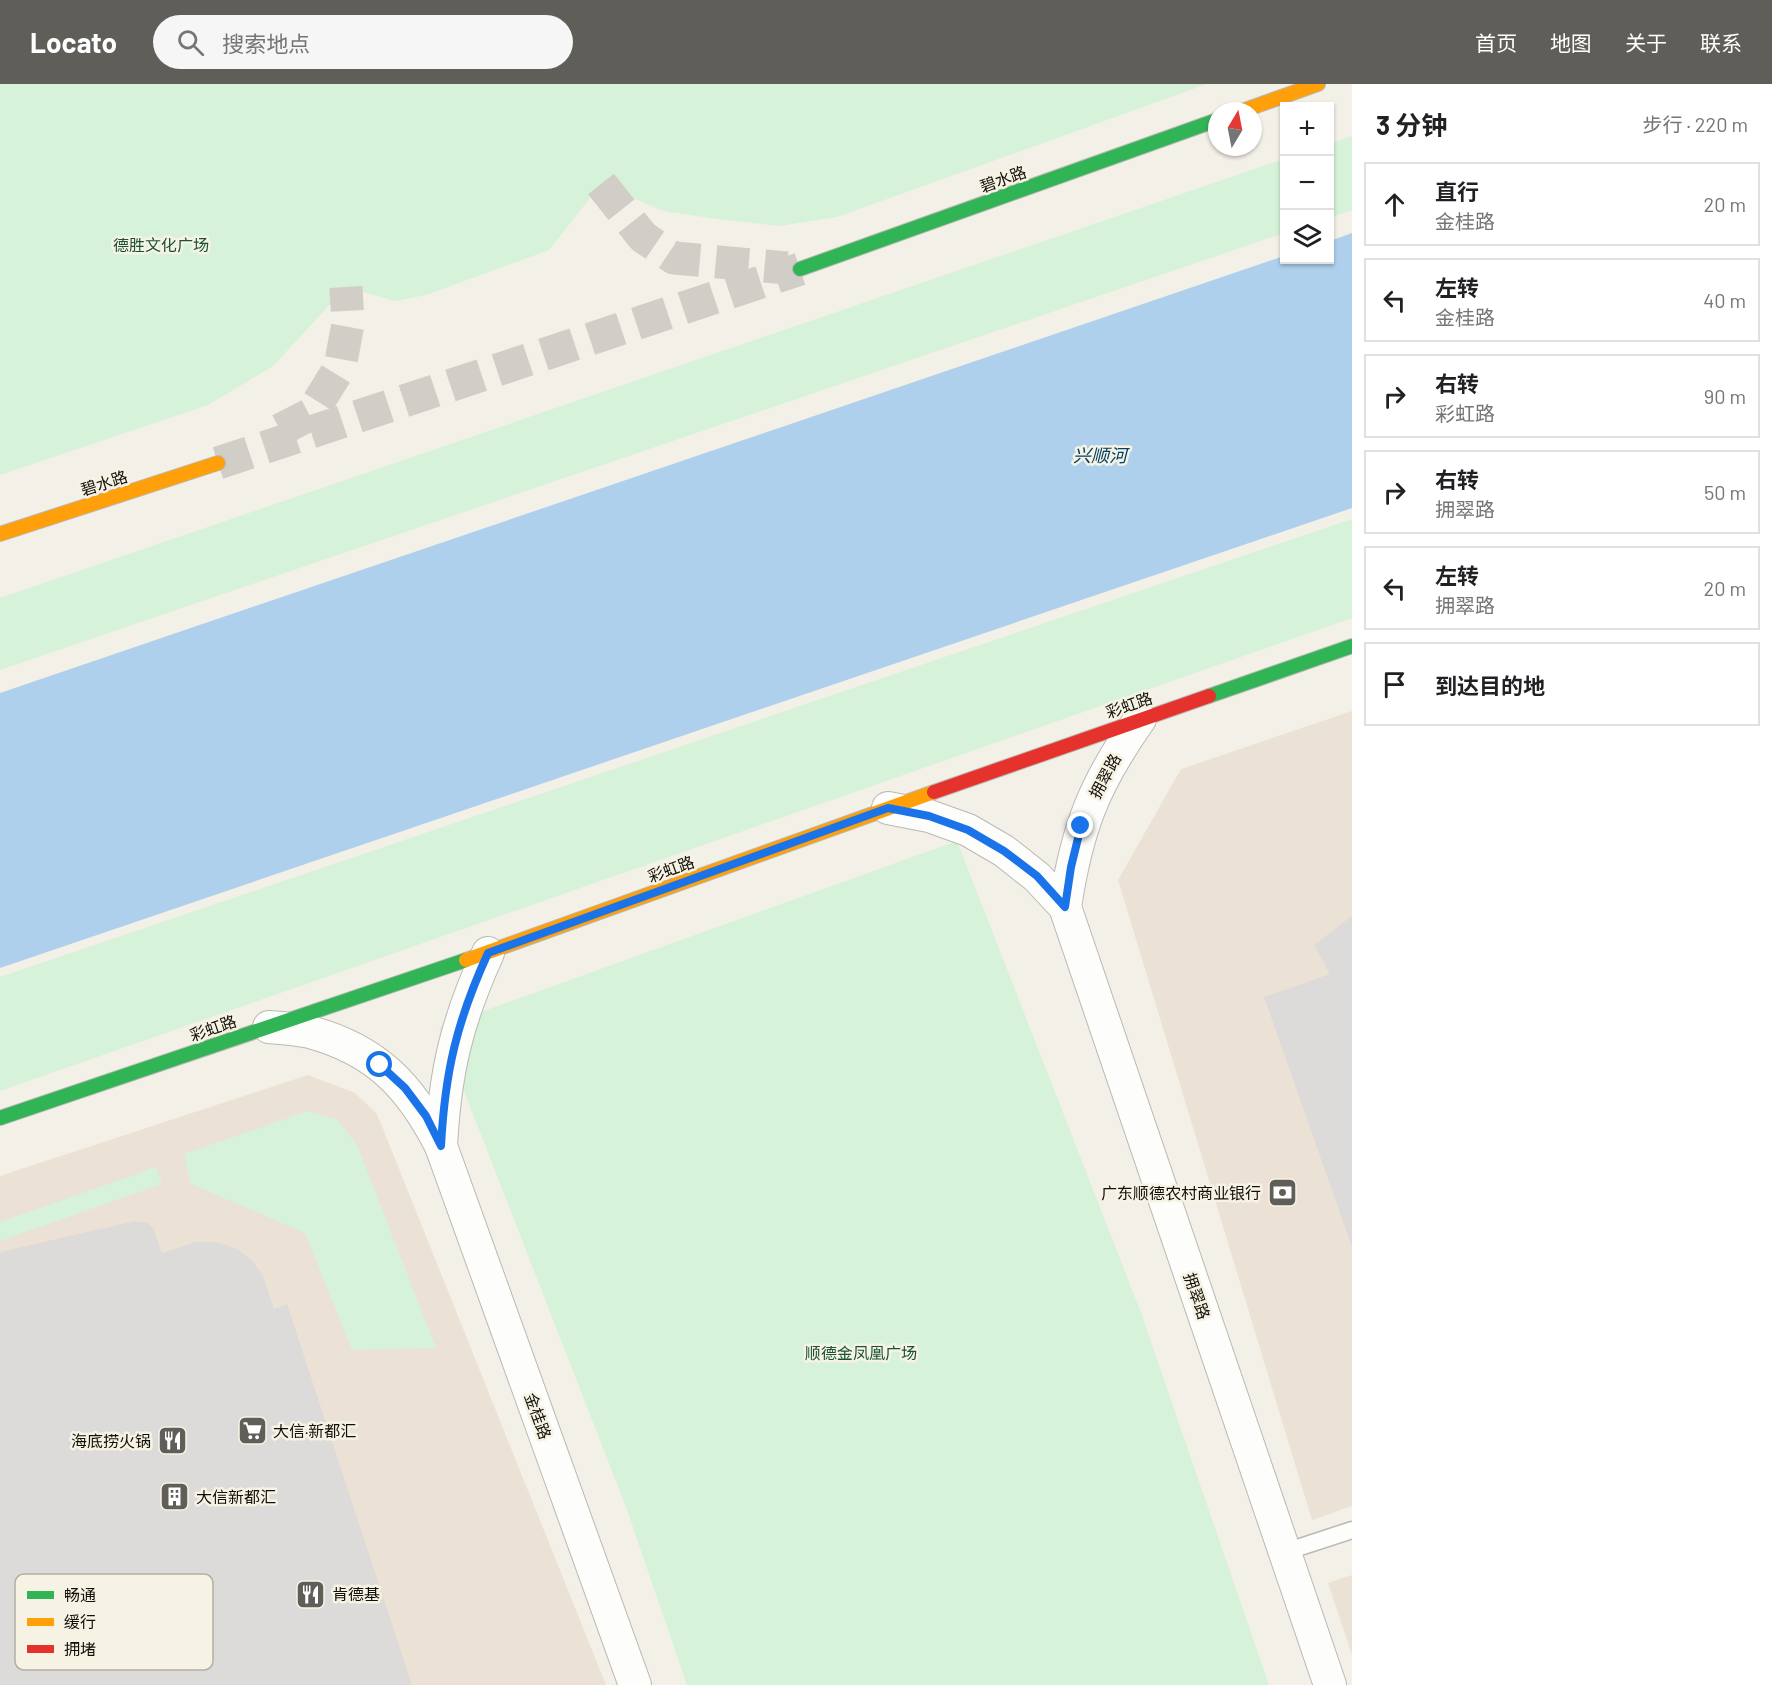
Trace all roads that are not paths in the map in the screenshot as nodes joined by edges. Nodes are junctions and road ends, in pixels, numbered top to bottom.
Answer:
1 (1318, 84) edge
2 (1262, 104) edge
3 (1208, 123) edge
4 (800, 269) tunnel mouth
5 (218, 463) tunnel mouth
6 (0, 534) edge
7 (1352, 646) edge
8 (1140, 719) junction
9 (888, 808) junction
10 (1065, 907) junction
11 (488, 953) junction
12 (269, 1027) junction
13 (0, 1118) edge
14 (441, 1146) junction
15 (1352, 1530) edge
16 (1285, 1552) junction
17 (635, 1685) edge
18 (1330, 1685) edge

1 - 2 main road
3 - 4 main road, 碧水路
5 - 6 main road, 碧水路
7 - 8 main road, 彩虹路
8 - 9 main road, 彩虹路
8 - 10 street, 拥翠路
9 - 10 street, 拥翠路
9 - 11 main road, 彩虹路
10 - 16 street, 拥翠路
11 - 12 main road, 彩虹路
11 - 14 street, 金桂路
12 - 13 main road, 彩虹路
12 - 14 street, 金桂路
14 - 17 street, 金桂路
15 - 16 lane
16 - 18 street, 拥翠路

